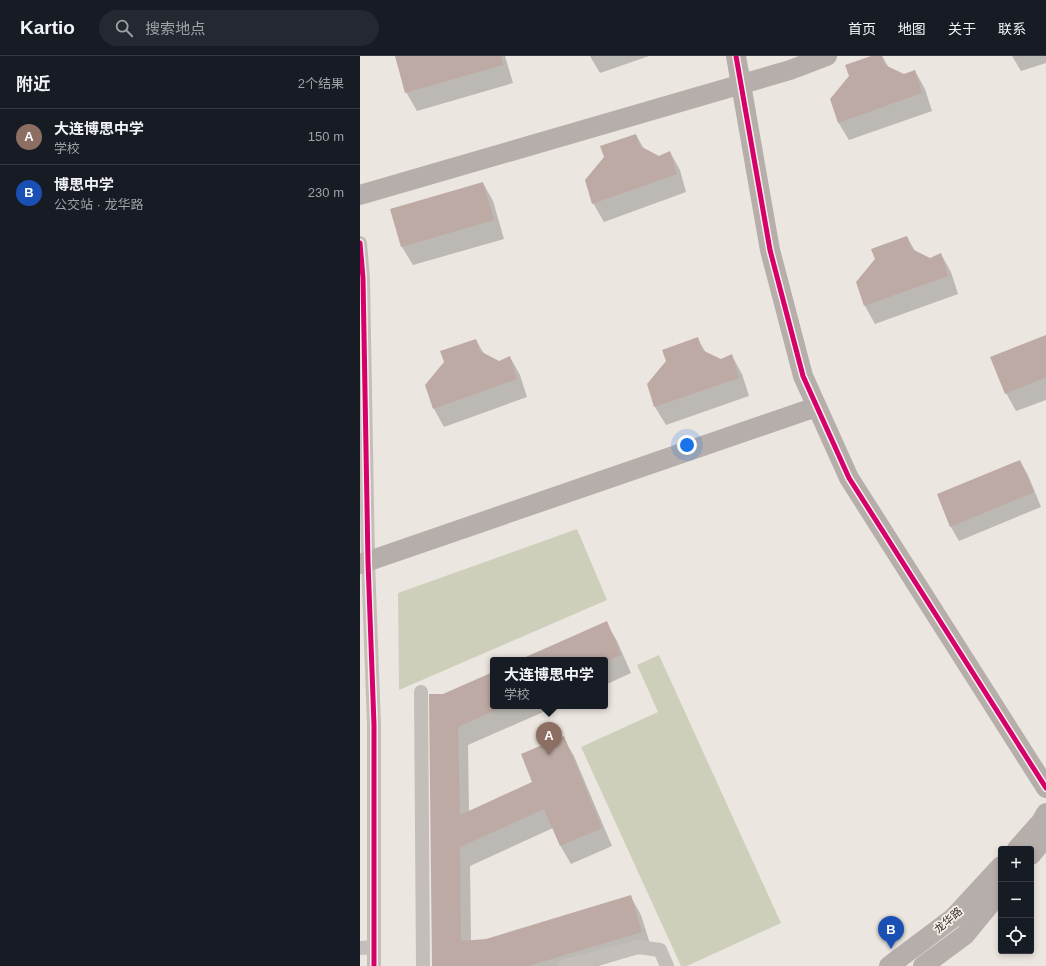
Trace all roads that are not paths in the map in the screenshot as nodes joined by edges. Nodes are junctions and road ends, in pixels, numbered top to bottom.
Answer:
1 (736, 56) edge
2 (827, 56) edge
3 (741, 84) junction
4 (360, 195) edge
5 (360, 242) edge
6 (816, 407) junction
7 (364, 563) edge
8 (421, 692) dead end
9 (1046, 788) edge
10 (1046, 813) edge
11 (1046, 837) edge
12 (1020, 846) edge
13 (1034, 851) edge
14 (998, 869) edge
15 (998, 895) edge
16 (374, 947) junction
17 (360, 948) edge
18 (374, 966) edge
19 (423, 966) edge
20 (565, 966) edge
21 (667, 966) edge
22 (889, 966) edge
23 (922, 966) edge

1 - 3 street
2 - 3 street
3 - 4 street
3 - 6 street
5 - 7 street
6 - 7 street
6 - 9 street
7 - 16 street
8 - 19 street
10 - 12 street
11 - 13 street
14 - 22 street, 龙华路
15 - 23 street, 龙华路
16 - 17 street
16 - 18 street
20 - 21 street

